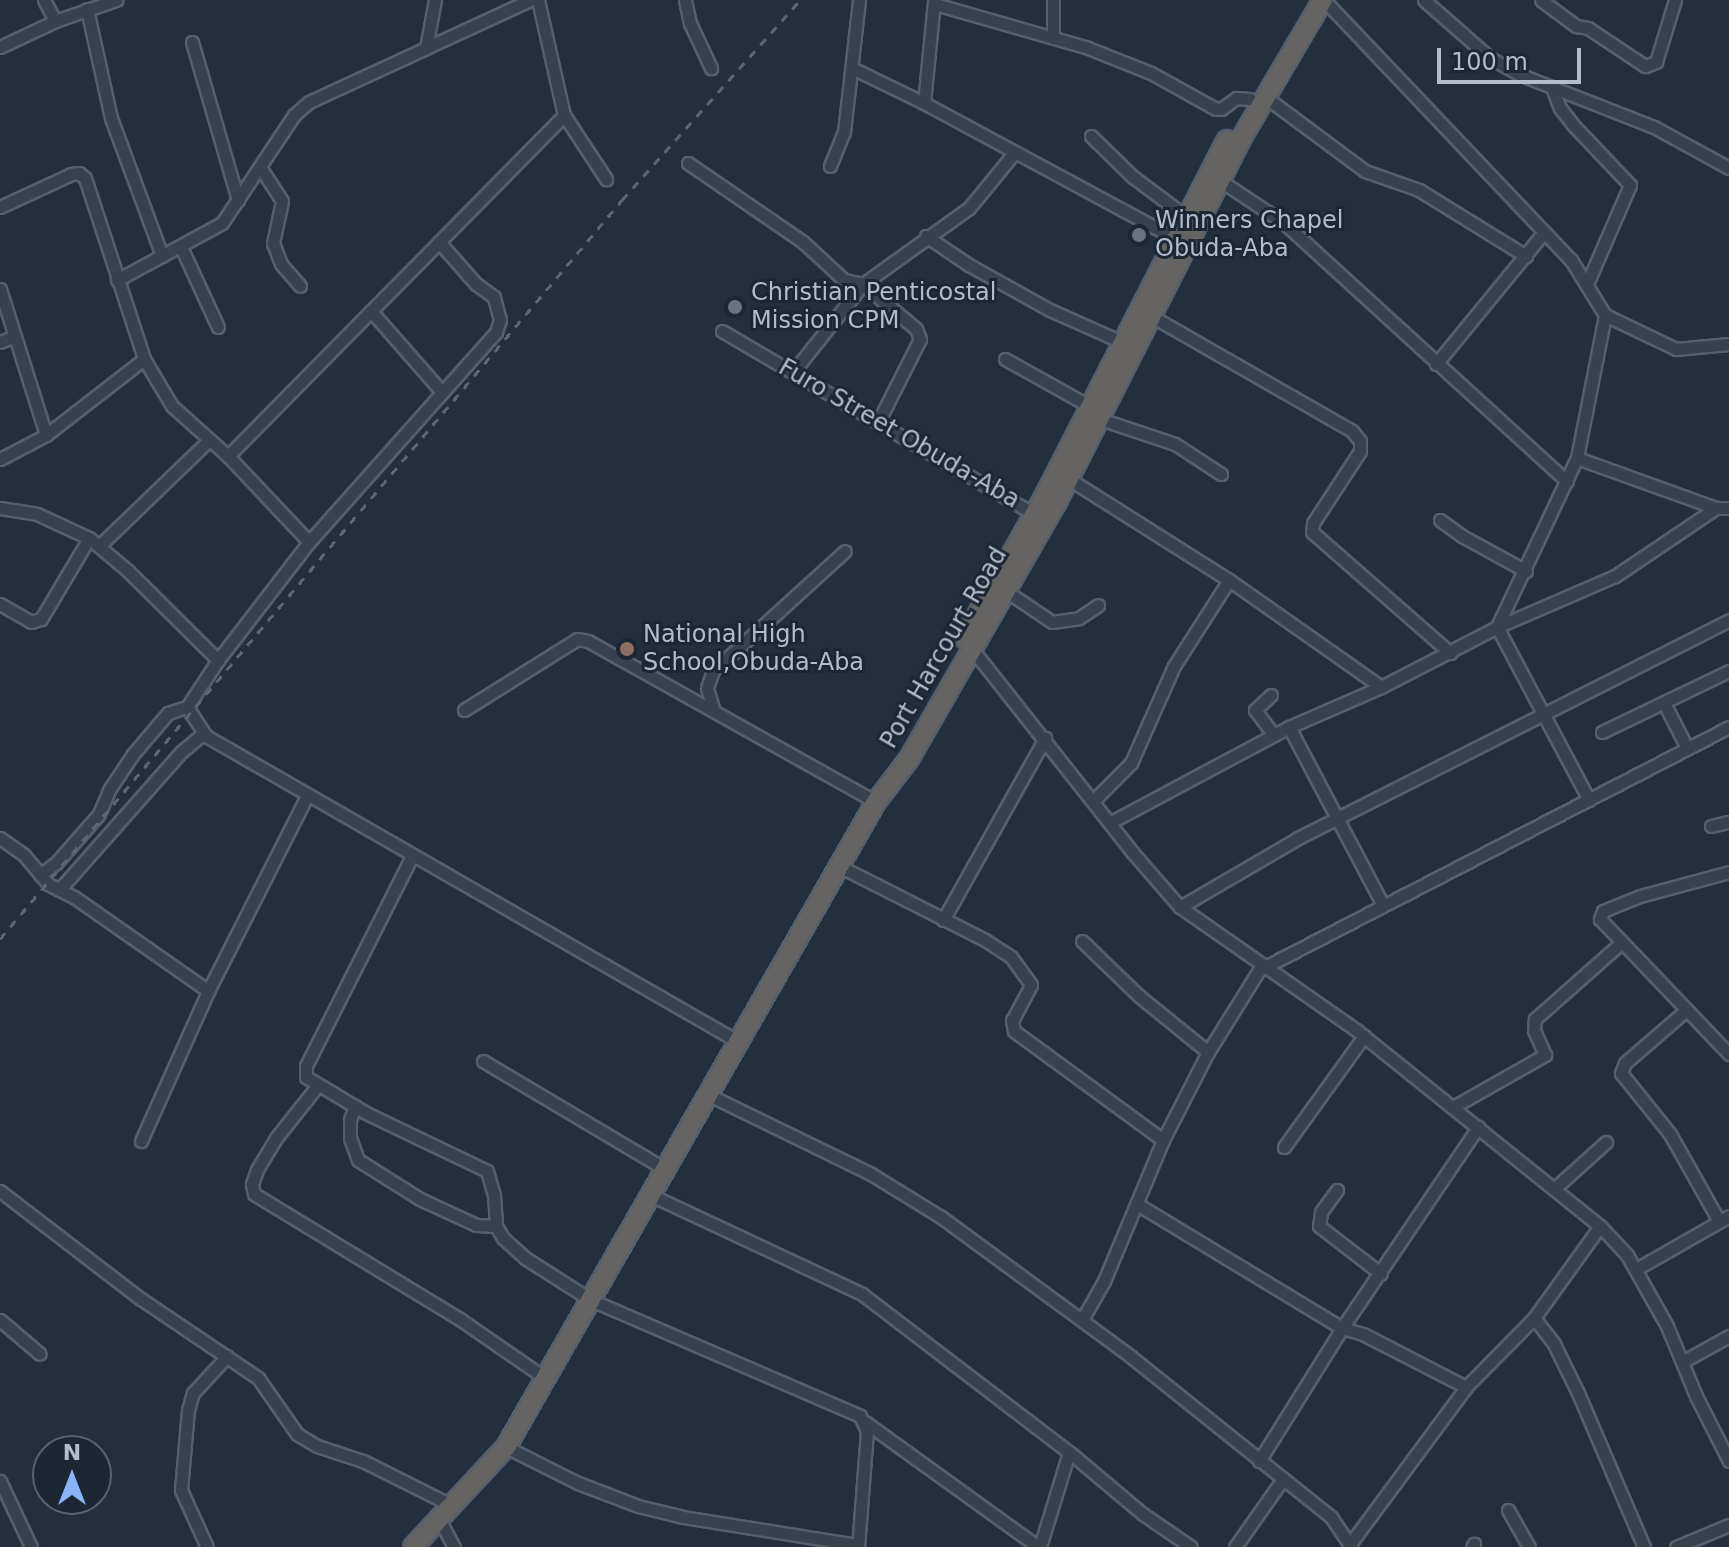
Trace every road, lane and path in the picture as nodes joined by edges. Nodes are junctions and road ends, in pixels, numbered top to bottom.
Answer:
1 (44, 0) edge
2 (116, 0) edge
3 (435, 0) edge
4 (530, 0) edge
5 (538, 0) edge
6 (685, 0) edge
7 (859, 0) edge
8 (1053, 0) edge
9 (1310, 0) edge
10 (1323, 0) edge
11 (1424, 0) edge
12 (1541, 0) edge
13 (1675, 0) edge
14 (935, 2) edge
15 (87, 9) junction
16 (55, 21) junction
17 (1053, 38) junction
18 (192, 42) dead end
19 (0, 47) edge
20 (426, 48) junction
21 (711, 68) dead end
22 (852, 68) junction
23 (1553, 90) junction
24 (1257, 98) junction
25 (924, 103) junction
26 (564, 115) junction
27 (1091, 136) dead end
28 (1015, 152) junction
29 (688, 163) dead end
30 (830, 166) dead end
31 (260, 167) junction
32 (1729, 168) edge
33 (606, 179) dead end
34 (1221, 181) junction
35 (238, 200) junction
36 (0, 207) edge
37 (1188, 218) junction
38 (1544, 232) junction
39 (926, 236) junction
40 (1177, 239) junction
41 (439, 242) junction
42 (181, 247) junction
43 (162, 256) junction
44 (1526, 256) junction
45 (117, 280) junction
46 (863, 284) junction
47 (1587, 284) junction
48 (300, 286) dead end
49 (0, 289) edge
50 (371, 311) junction
51 (1605, 315) junction
52 (1153, 317) junction
53 (218, 327) dead end
54 (722, 331) dead end
55 (15, 336) junction
56 (0, 342) edge
57 (1124, 343) junction
58 (1729, 344) edge
59 (144, 359) junction
60 (1005, 359) dead end
61 (1436, 364) junction
62 (793, 372) junction
63 (442, 392) junction
64 (1095, 413) junction
65 (878, 422) junction
66 (46, 435) junction
67 (209, 440) junction
68 (228, 456) junction
69 (1577, 458) junction
70 (0, 459) edge
71 (1221, 474) dead end
72 (1069, 479) junction
73 (1567, 481) junction
74 (0, 508) edge
75 (1716, 508) junction
76 (1729, 508) edge
77 (1034, 514) junction
78 (1440, 520) dead end
79 (89, 538) junction
80 (309, 542) junction
81 (99, 546) junction
82 (845, 551) dead end
83 (1526, 571) junction
84 (1229, 580) junction
85 (1006, 591) junction
86 (0, 604) edge
87 (1098, 605) dead end
88 (1729, 620) edge
89 (1497, 627) junction
90 (972, 649) junction
91 (1450, 653) junction
92 (218, 660) junction
93 (1729, 671) edge
94 (1381, 687) junction
95 (1271, 695) dead end
96 (1664, 703) junction
97 (187, 707) junction
98 (464, 710) dead end
99 (714, 711) junction
100 (1541, 716) junction
101 (1289, 727) junction
102 (1729, 727) edge
103 (1602, 732) dead end
104 (1274, 735) junction
105 (206, 736) junction
106 (1045, 738) junction
107 (1687, 748) junction
108 (887, 785) junction
109 (307, 796) junction
110 (1094, 800) junction
111 (1589, 800) junction
112 (876, 802) junction
113 (1338, 819) junction
114 (1111, 822) junction
115 (1729, 822) edge
116 (1711, 826) dead end
117 (0, 838) edge
118 (412, 856) junction
119 (839, 866) junction
120 (1729, 872) edge
121 (40, 875) junction
122 (59, 890) junction
123 (1383, 905) junction
124 (1180, 907) junction
125 (943, 920) junction
126 (1082, 941) dead end
127 (1621, 943) junction
128 (1264, 967) junction
129 (208, 991) junction
130 (1685, 1011) junction
131 (1364, 1036) junction
132 (737, 1041) junction
133 (1208, 1052) junction
134 (1729, 1054) edge
135 (483, 1061) dead end
136 (318, 1085) junction
137 (709, 1095) junction
138 (355, 1106) junction
139 (1453, 1107) junction
140 (1478, 1127) junction
141 (1163, 1140) junction
142 (141, 1141) dead end
143 (1606, 1142) dead end
144 (1284, 1147) dead end
145 (665, 1169) junction
146 (1554, 1189) junction
147 (1337, 1190) dead end
148 (0, 1191) edge
149 (651, 1195) junction
150 (1137, 1204) junction
151 (1724, 1219) edge
152 (496, 1226) junction
153 (1600, 1226) junction
154 (1638, 1268) junction
155 (1381, 1274) junction
156 (591, 1300) junction
157 (1534, 1318) junction
158 (0, 1320) edge
159 (1082, 1320) junction
160 (1342, 1328) junction
161 (1729, 1336) edge
162 (40, 1354) dead end
163 (227, 1356) junction
164 (1682, 1362) junction
165 (545, 1378) junction
166 (1466, 1387) junction
167 (865, 1422) junction
168 (506, 1447) junction
169 (1069, 1452) junction
170 (1259, 1461) junction
171 (1729, 1461) edge
172 (1283, 1479) junction
173 (0, 1481) edge
174 (1508, 1510) dead end
175 (445, 1512) junction
176 (1729, 1525) edge
177 (1351, 1545) edge
178 (858, 1546) edge
179 (31, 1547) edge
180 (207, 1547) edge
181 (413, 1547) edge
182 (454, 1547) edge
183 (1039, 1547) edge
184 (1191, 1547) edge
185 (1235, 1547) edge
186 (1529, 1547) edge
187 (1644, 1547) edge
188 (1676, 1547) edge

1 - 16 street
2 - 15 street
3 - 20 street
4 - 20 street
5 - 26 street
6 - 21 street
7 - 22 street
8 - 17 street
9 - 24 highway, Port Harcourt Road
10 - 24 highway, Port Harcourt Road
10 - 38 street
11 - 23 street
12 - 13 street
14 - 17 street
14 - 25 street
15 - 16 street
15 - 43 street
16 - 19 street
17 - 24 street
18 - 35 street
20 - 31 street
22 - 25 street
22 - 30 street
23 - 32 street
23 - 47 street
24 - 34 highway, Port Harcourt Road
24 - 37 highway, Port Harcourt Road
24 - 44 street
25 - 28 street
26 - 33 street
26 - 41 street
27 - 37 street
28 - 39 street
28 - 40 street
29 - 46 street
31 - 35 street
31 - 48 street
34 - 52 highway, Port Harcourt Road
34 - 61 street
35 - 42 street
36 - 45 street
37 - 40 highway, Port Harcourt Road
38 - 44 street
38 - 47 street
39 - 46 street
39 - 57 street
40 - 57 highway, Port Harcourt Road
41 - 50 street
41 - 63 street
42 - 43 street
42 - 53 street
43 - 45 street
44 - 61 street
45 - 59 street
46 - 62 street
46 - 65 street
47 - 51 street
49 - 55 street
50 - 63 street
50 - 68 street
51 - 58 street
51 - 69 street
52 - 64 highway, Port Harcourt Road
52 - 91 street
54 - 62 street, Furo Street Obuda-Aba
55 - 56 street
55 - 66 street
57 - 64 highway, Port Harcourt Road
59 - 66 street
59 - 67 street
60 - 64 street
61 - 73 street
62 - 65 street, Furo Street Obuda-Aba
63 - 80 street
64 - 71 street
64 - 72 highway, Port Harcourt Road
64 - 77 highway, Port Harcourt Road
65 - 77 street, Furo Street Obuda-Aba
66 - 70 street
67 - 68 street
67 - 81 street
68 - 80 street
69 - 73 street
69 - 75 street
72 - 84 street
72 - 85 highway, Port Harcourt Road
73 - 83 street
74 - 79 street
75 - 76 street
75 - 89 street
77 - 108 highway, Port Harcourt Road
78 - 83 street
79 - 81 street
79 - 86 street
80 - 92 street
81 - 92 street
82 - 99 street
83 - 89 street
84 - 94 street
84 - 110 street
85 - 87 street
85 - 90 highway, Port Harcourt Road
88 - 100 street
89 - 91 street
89 - 100 street
90 - 106 street
90 - 108 highway, Port Harcourt Road
91 - 94 street
92 - 97 street
93 - 96 street
94 - 101 street
95 - 104 street
96 - 103 street
96 - 107 street
97 - 105 street
97 - 121 street
98 - 99 street
99 - 112 street
100 - 111 street
100 - 113 street
101 - 104 street
101 - 113 street
102 - 107 street
104 - 114 street
105 - 109 street
105 - 122 street
106 - 110 street
106 - 125 street
107 - 111 street
108 - 112 highway
109 - 118 street
109 - 129 street
110 - 114 street
111 - 123 street
112 - 119 highway
113 - 123 street
113 - 124 street
114 - 124 street
115 - 116 street
117 - 121 street
118 - 132 street
118 - 136 street
119 - 125 street
119 - 132 highway
120 - 127 street
121 - 122 street
122 - 129 street
123 - 128 street
124 - 128 street
125 - 141 street
126 - 133 street
127 - 130 street
127 - 139 street
128 - 131 street
128 - 133 street
129 - 142 street
130 - 134 street
130 - 151 street
131 - 139 street
131 - 144 street
132 - 137 highway
133 - 141 street
135 - 145 street
136 - 138 street
136 - 165 street
137 - 145 highway
137 - 159 street
138 - 152 street
138 - 152 street
139 - 140 street
140 - 146 street
140 - 155 street
141 - 150 street
143 - 146 street
145 - 149 highway
146 - 153 street
147 - 155 street
148 - 163 street
149 - 156 highway
149 - 169 street
150 - 159 street
150 - 160 street
151 - 154 street
152 - 156 street
153 - 154 street
153 - 157 street
154 - 164 street
155 - 160 street
156 - 165 highway
156 - 167 street
157 - 166 street
157 - 187 street
158 - 162 street
159 - 170 street
160 - 166 street
160 - 170 street
161 - 164 street
163 - 175 street
163 - 180 street
164 - 171 street
165 - 168 highway
166 - 177 street
167 - 178 street
167 - 183 street
168 - 175 highway
168 - 178 street
169 - 183 street
169 - 184 street
170 - 172 street
172 - 177 street
172 - 185 street
173 - 179 street
174 - 186 street
175 - 181 highway
175 - 182 street
176 - 188 street

